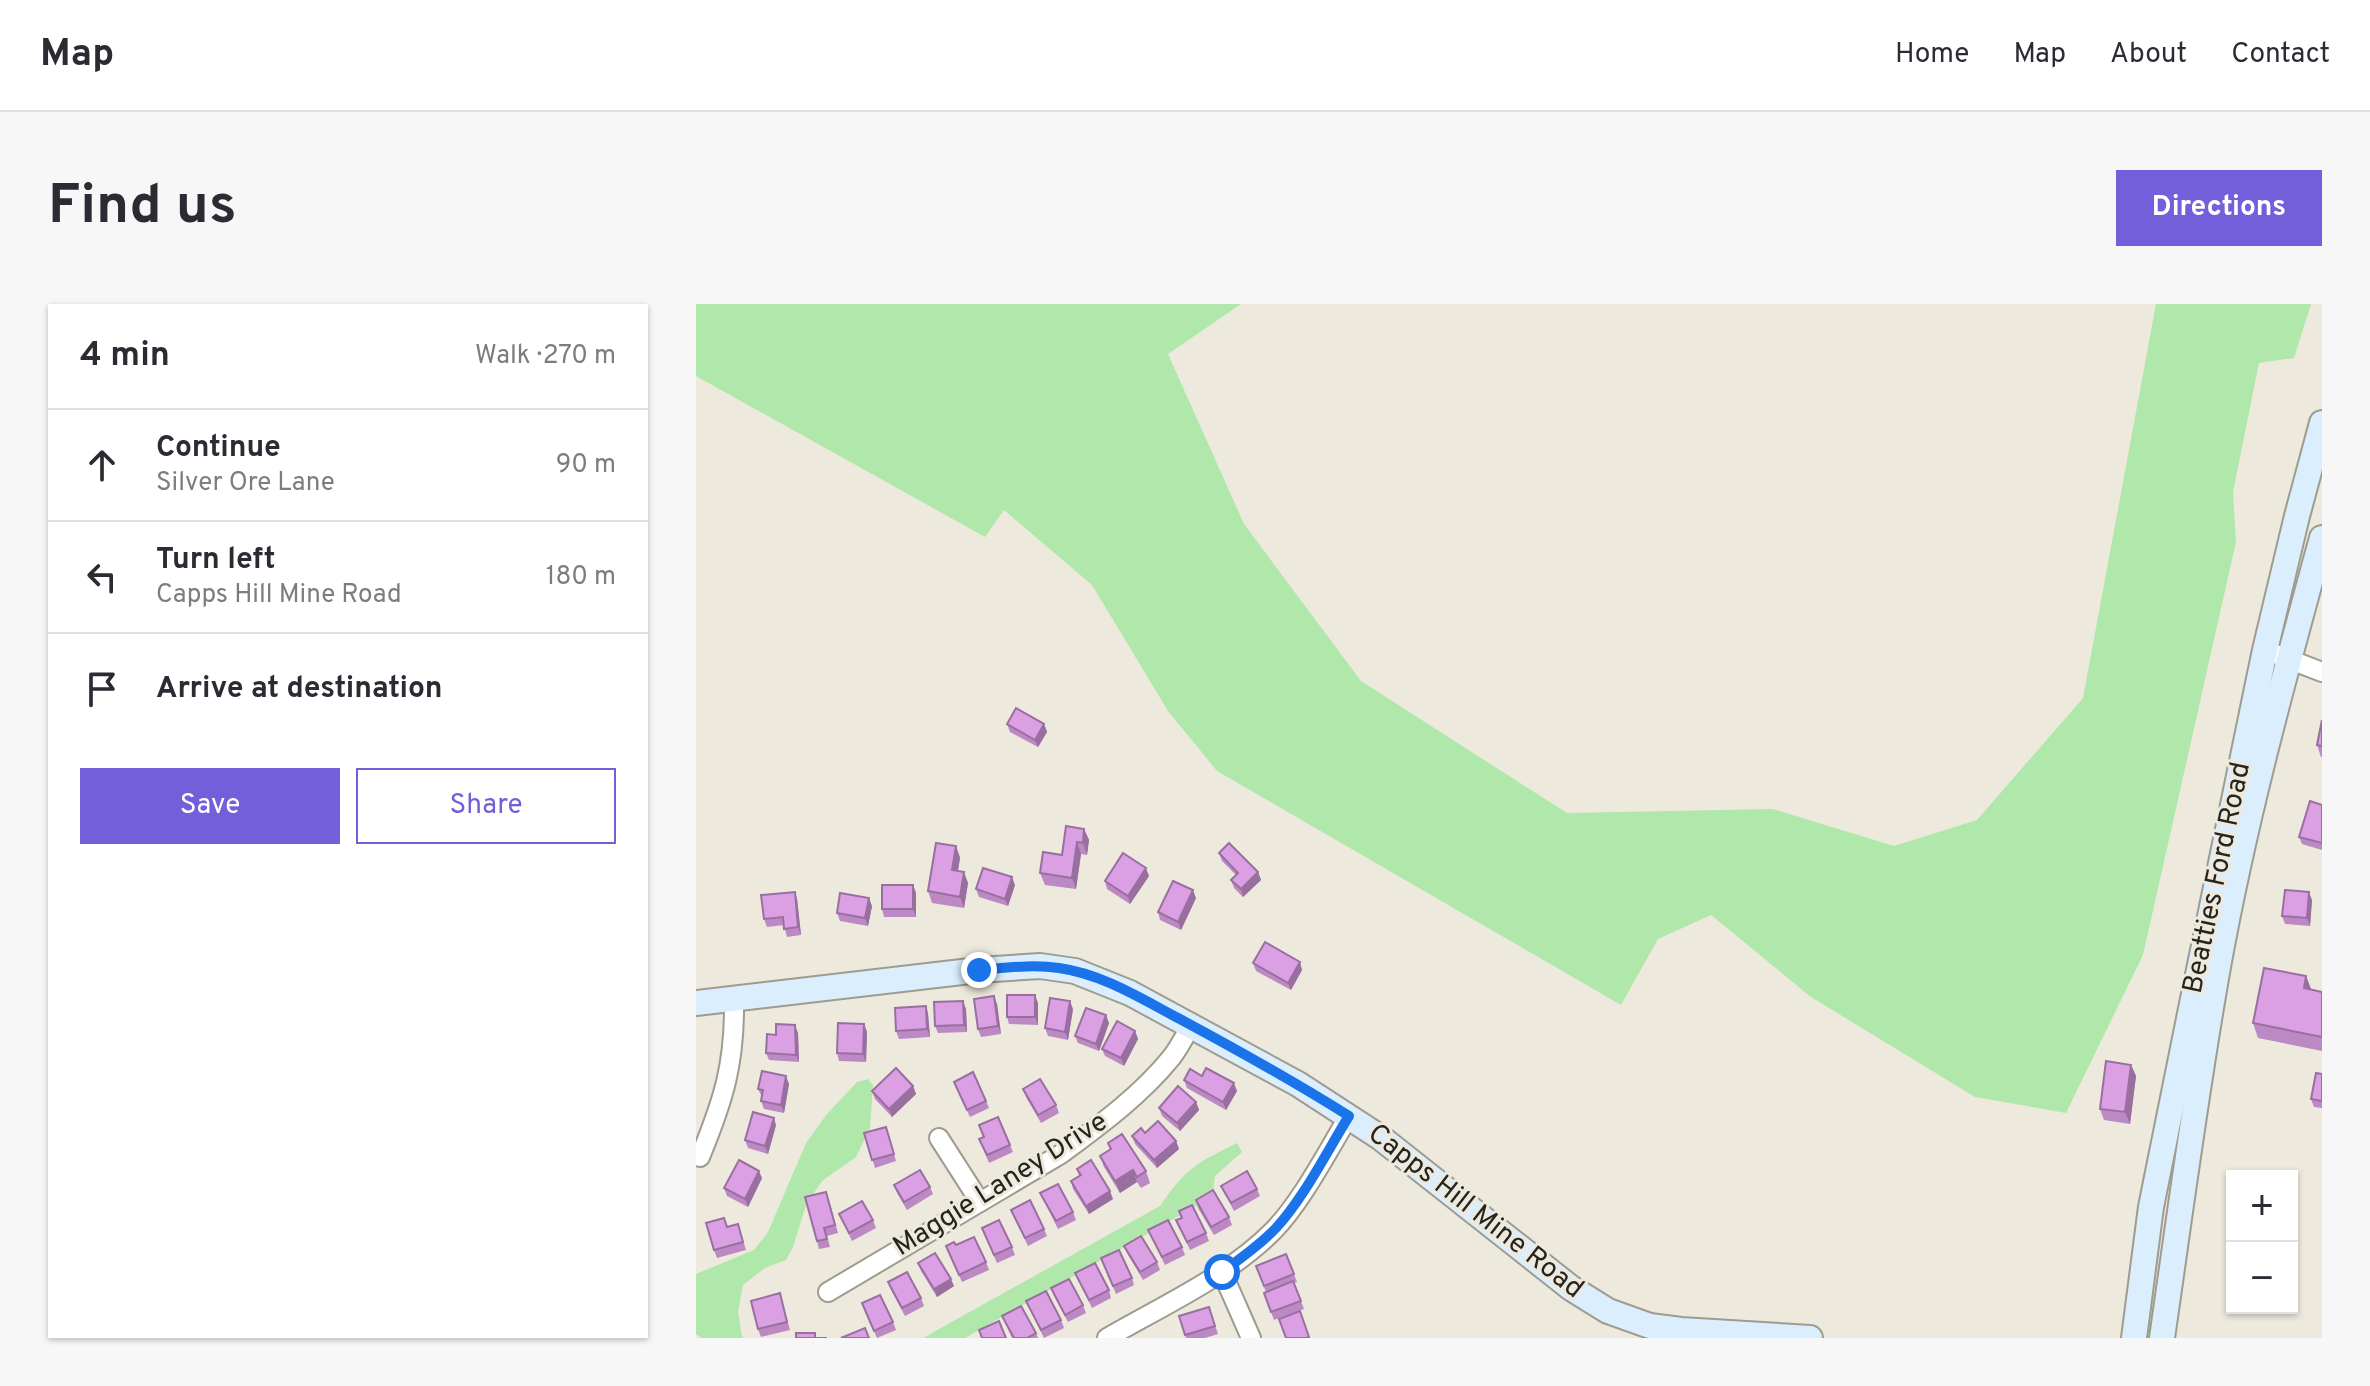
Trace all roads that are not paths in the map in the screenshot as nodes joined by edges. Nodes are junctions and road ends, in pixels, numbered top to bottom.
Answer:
1 (2322, 423) edge
2 (2322, 538) edge
3 (2265, 650) junction
4 (2289, 659) junction
5 (2322, 672) edge
6 (734, 999) junction
7 (696, 1003) edge
8 (1191, 1025) junction
9 (1349, 1116) junction
10 (939, 1138) dead end
11 (700, 1157) dead end
12 (980, 1202) junction
13 (1222, 1272) junction
14 (828, 1292) dead end
15 (1107, 1338) edge
16 (1251, 1338) edge
17 (1810, 1338) edge
18 (2134, 1338) edge
19 (2162, 1338) edge

1 - 3 main road, Beatties Ford Road
2 - 4 main road, Beatties Ford Road
3 - 4 street
3 - 18 main road, Beatties Ford Road
4 - 5 street
4 - 19 main road, Beatties Ford Road
6 - 7 main road, Capps Hill Mine Road
6 - 8 main road, Capps Hill Mine Road
6 - 11 street
8 - 9 main road, Capps Hill Mine Road
8 - 12 street, Maggie Laney Drive
9 - 13 street
9 - 17 main road, Capps Hill Mine Road
10 - 12 street
12 - 14 street, Maggie Laney Drive
13 - 15 street
13 - 16 street

